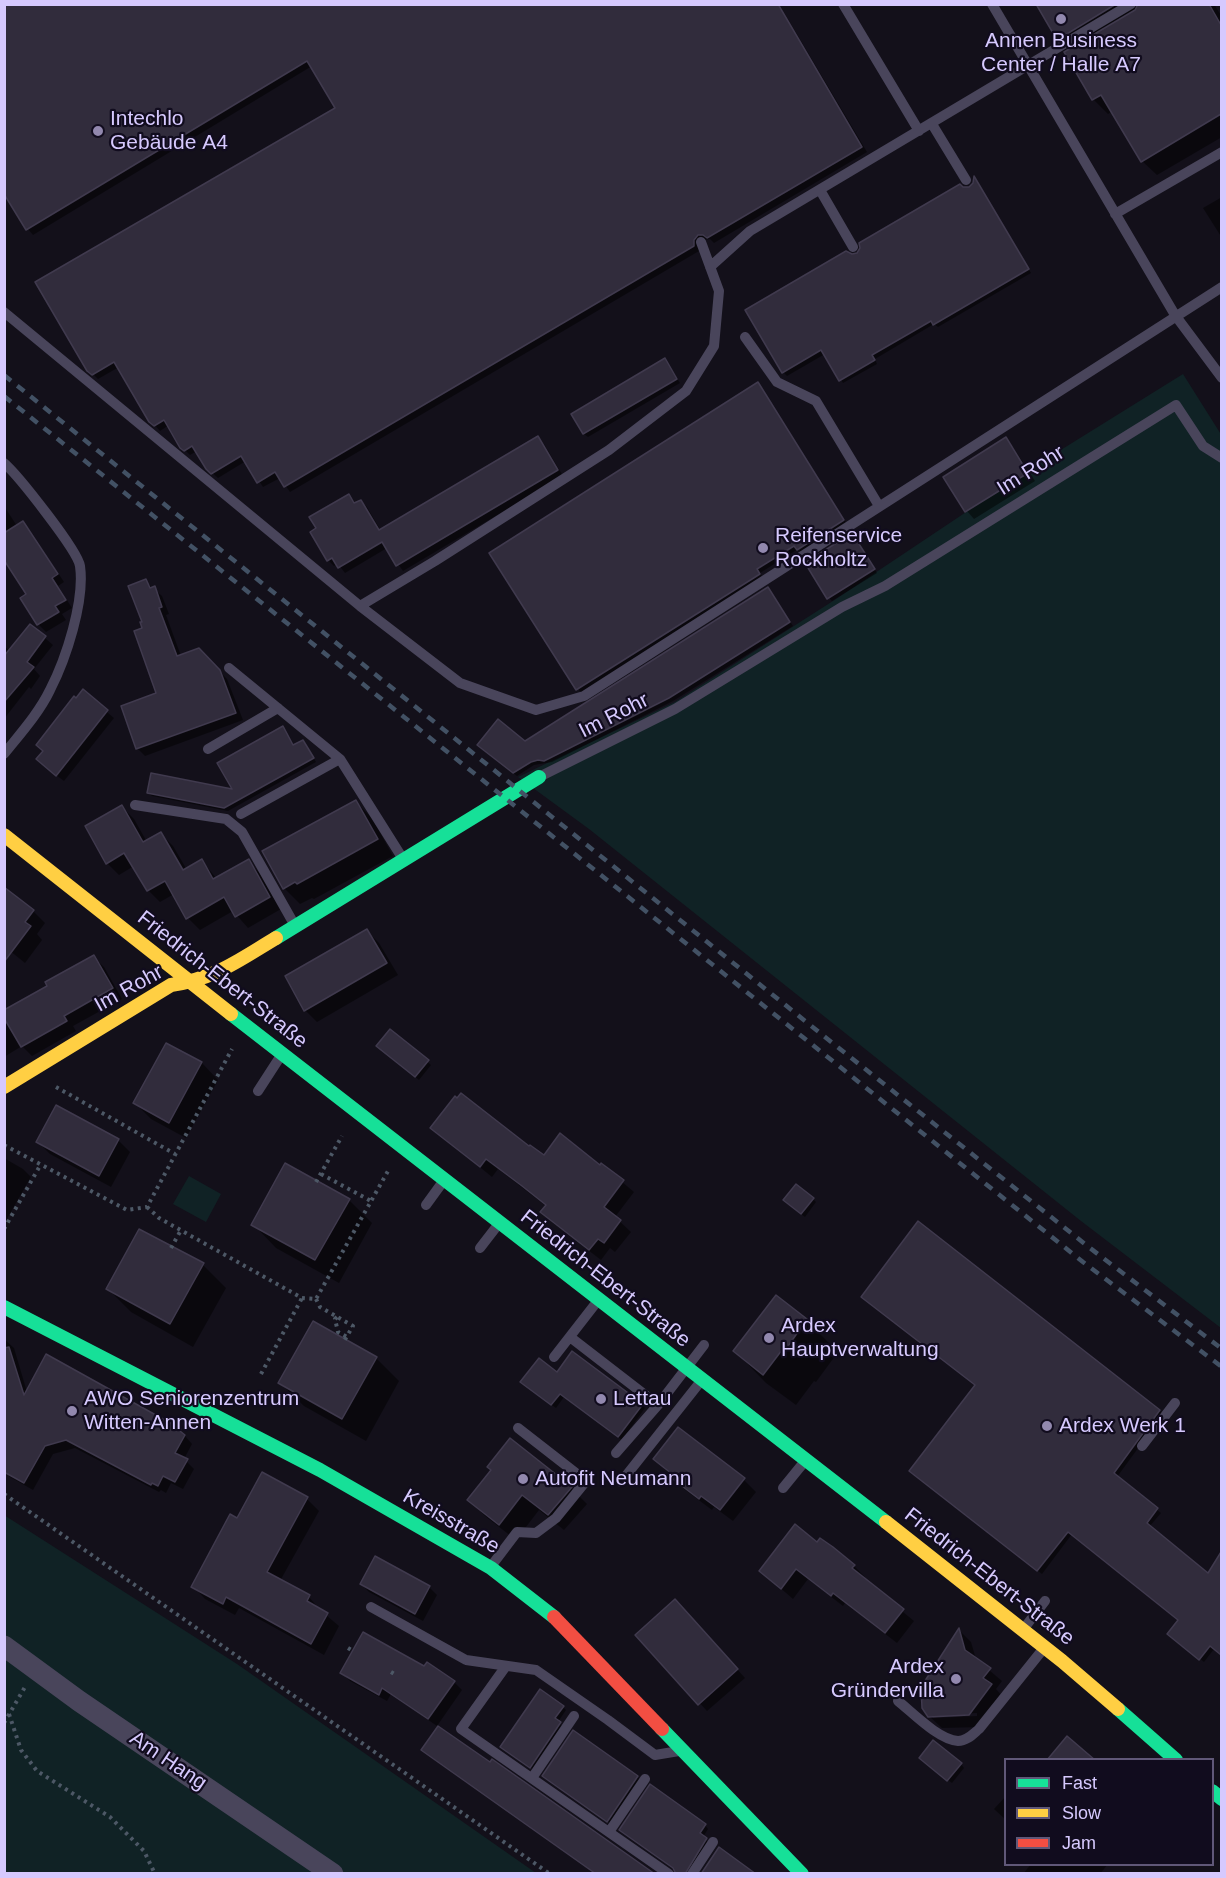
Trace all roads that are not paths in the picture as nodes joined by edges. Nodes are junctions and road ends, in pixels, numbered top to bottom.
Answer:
1 (843, 4) edge
2 (992, 4) edge
3 (1131, 4) edge
4 (1028, 66) junction
5 (932, 124) junction
6 (919, 131) junction
7 (1221, 152) edge
8 (966, 180) dead end
9 (820, 190) junction
10 (1114, 214) junction
11 (701, 242) dead end
12 (853, 247) dead end
13 (710, 267) junction
14 (1221, 287) edge
15 (4, 312) edge
16 (1175, 315) junction
17 (745, 337) dead end
18 (1221, 378) edge
19 (1221, 458) edge
20 (7, 465) edge
21 (879, 506) junction
22 (360, 606) junction
23 (229, 668) dead end
24 (278, 708) junction
25 (208, 749) dead end
26 (4, 754) edge
27 (340, 759) junction
28 (539, 777) joint
29 (135, 805) dead end
30 (241, 814) dead end
31 (4, 835) edge
32 (403, 859) junction
33 (296, 927) junction
34 (190, 983) junction
35 (282, 1054) junction
36 (4, 1087) edge
37 (258, 1091) dead end
38 (444, 1180) junction
39 (426, 1205) dead end
40 (499, 1223) junction
41 (480, 1248) dead end
42 (598, 1300) junction
43 (4, 1307) edge
44 (570, 1337) junction
45 (704, 1345) dead end
46 (554, 1357) dead end
47 (686, 1369) junction
48 (701, 1381) junction
49 (1175, 1403) dead end
50 (658, 1405) junction
51 (518, 1428) dead end
52 (1142, 1446) dead end
53 (616, 1453) dead end
54 (805, 1460) junction
55 (621, 1482) dead end
56 (783, 1488) dead end
57 (491, 1568) junction
58 (1045, 1601) dead end
59 (371, 1607) dead end
60 (1023, 1630) junction
61 (4, 1646) edge
62 (1044, 1647) junction
63 (506, 1666) junction
64 (898, 1701) dead end
65 (574, 1716) dead end
66 (682, 1751) junction
67 (1174, 1758) edge
68 (532, 1778) junction
69 (645, 1779) dead end
70 (609, 1832) junction
71 (713, 1842) dead end
72 (333, 1874) edge
73 (669, 1874) edge
74 (692, 1874) edge
75 (802, 1874) edge

1 - 6 lane
2 - 4 lane
3 - 4 lane
4 - 5 lane
4 - 10 lane
5 - 6 lane
5 - 8 lane
6 - 9 lane
7 - 10 lane
9 - 12 lane
9 - 13 lane
10 - 16 lane
11 - 13 lane
13 - 22 lane
14 - 16 lane, Im Rohr
15 - 22 lane, Im Rohr
16 - 18 lane
16 - 21 lane, Im Rohr
17 - 21 lane
19 - 28 lane, Im Rohr
20 - 26 lane
21 - 22 lane, Im Rohr
23 - 24 lane
24 - 25 lane
24 - 27 lane
27 - 30 lane
27 - 32 lane
28 - 32 street, Im Rohr
29 - 33 lane
31 - 34 street, Friedrich-Ebert-Straße
32 - 33 street, Im Rohr
33 - 34 street, Im Rohr
34 - 35 street, Friedrich-Ebert-Straße
34 - 36 street, Im Rohr
35 - 37 lane
35 - 38 street, Friedrich-Ebert-Straße
38 - 39 lane
38 - 40 street, Friedrich-Ebert-Straße
40 - 41 lane
40 - 42 street, Friedrich-Ebert-Straße
42 - 44 lane
42 - 47 street, Friedrich-Ebert-Straße
43 - 57 street, Kreisstraße
44 - 46 lane
44 - 50 lane
45 - 47 lane
47 - 48 street, Friedrich-Ebert-Straße
47 - 50 lane
48 - 54 street, Friedrich-Ebert-Straße
48 - 55 lane
49 - 52 lane
50 - 53 lane
51 - 57 lane
54 - 56 lane
54 - 60 street, Friedrich-Ebert-Straße
57 - 66 street, Kreisstraße
58 - 60 lane
59 - 63 lane
60 - 62 street, Friedrich-Ebert-Straße
61 - 72 street, Am Hang
62 - 64 lane
62 - 67 street, Friedrich-Ebert-Straße
63 - 66 lane
63 - 68 lane
65 - 68 lane
66 - 75 street, Kreisstraße
68 - 70 lane
69 - 70 lane
70 - 73 lane
71 - 74 lane

